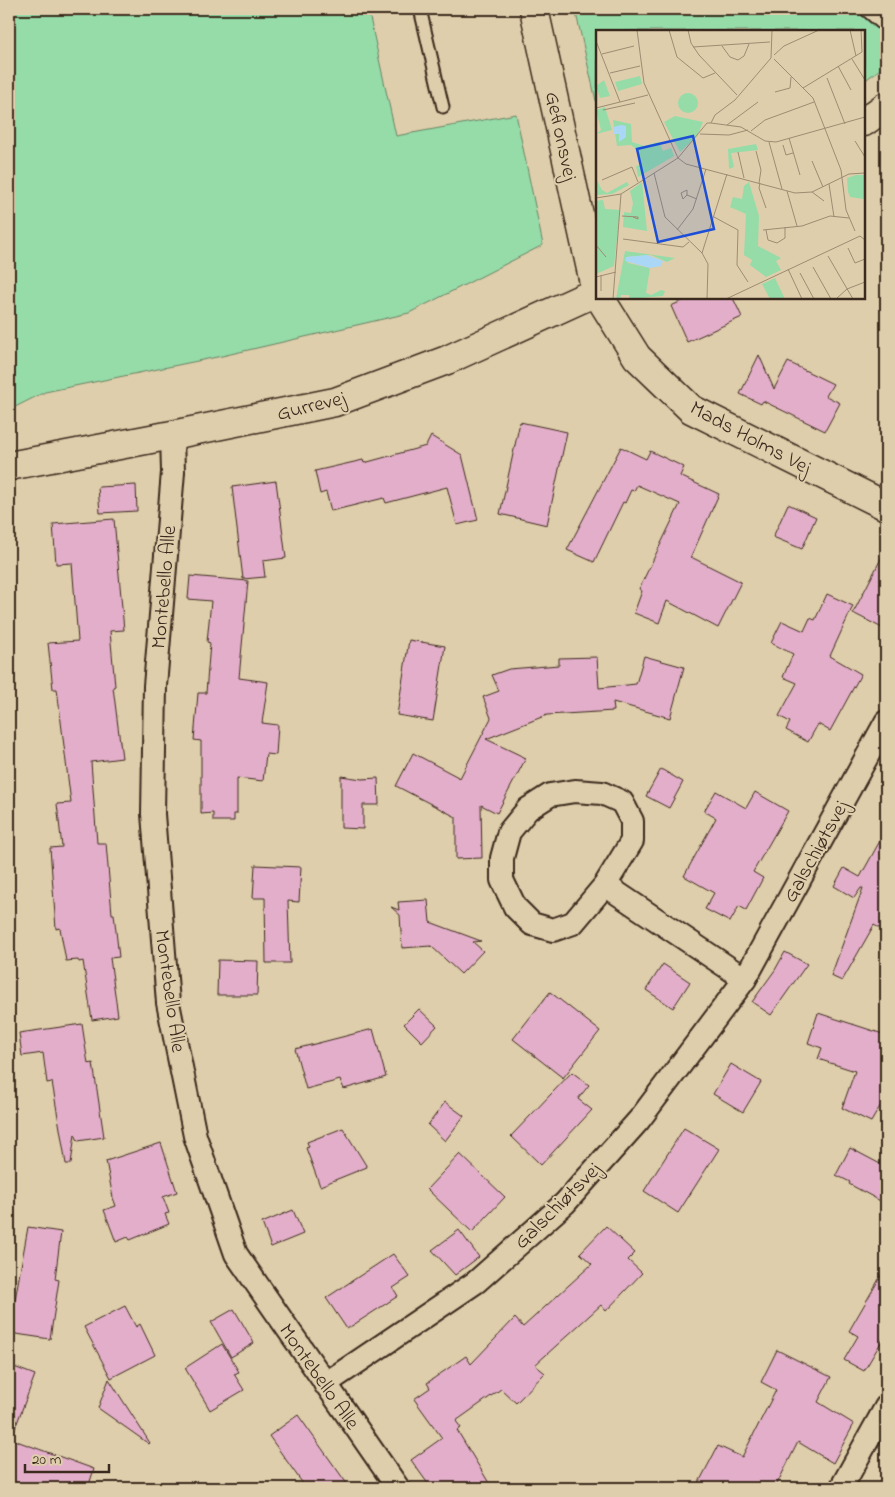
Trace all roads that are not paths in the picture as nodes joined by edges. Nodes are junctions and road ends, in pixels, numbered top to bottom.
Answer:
1 (420, 9) edge
2 (534, 9) edge
3 (865, 9) edge
4 (886, 27) edge
5 (443, 106) dead end
6 (886, 106) edge
7 (865, 121) edge
8 (596, 285) edge
9 (596, 295) edge
10 (601, 299) edge
11 (172, 435) junction
12 (9, 466) edge
13 (886, 506) edge
14 (886, 722) edge
15 (606, 885) junction
16 (745, 980) junction
17 (325, 1384) junction
18 (886, 1407) edge
19 (398, 1488) edge
20 (842, 1488) edge

1 - 5 lane
2 - 8 main road, Gefionsvej
3 - 4 lane
6 - 7 main road
9 - 11 main road, Gurrevej
10 - 13 main road, Mads Holms Vej
11 - 12 main road, Gurrevej
11 - 17 street, Montebello Alle
14 - 16 street, Galschiøtsvej
15 - 15 street
15 - 16 street
16 - 17 street, Galschiøtsvej
17 - 19 street, Montebello Alle
18 - 20 street

